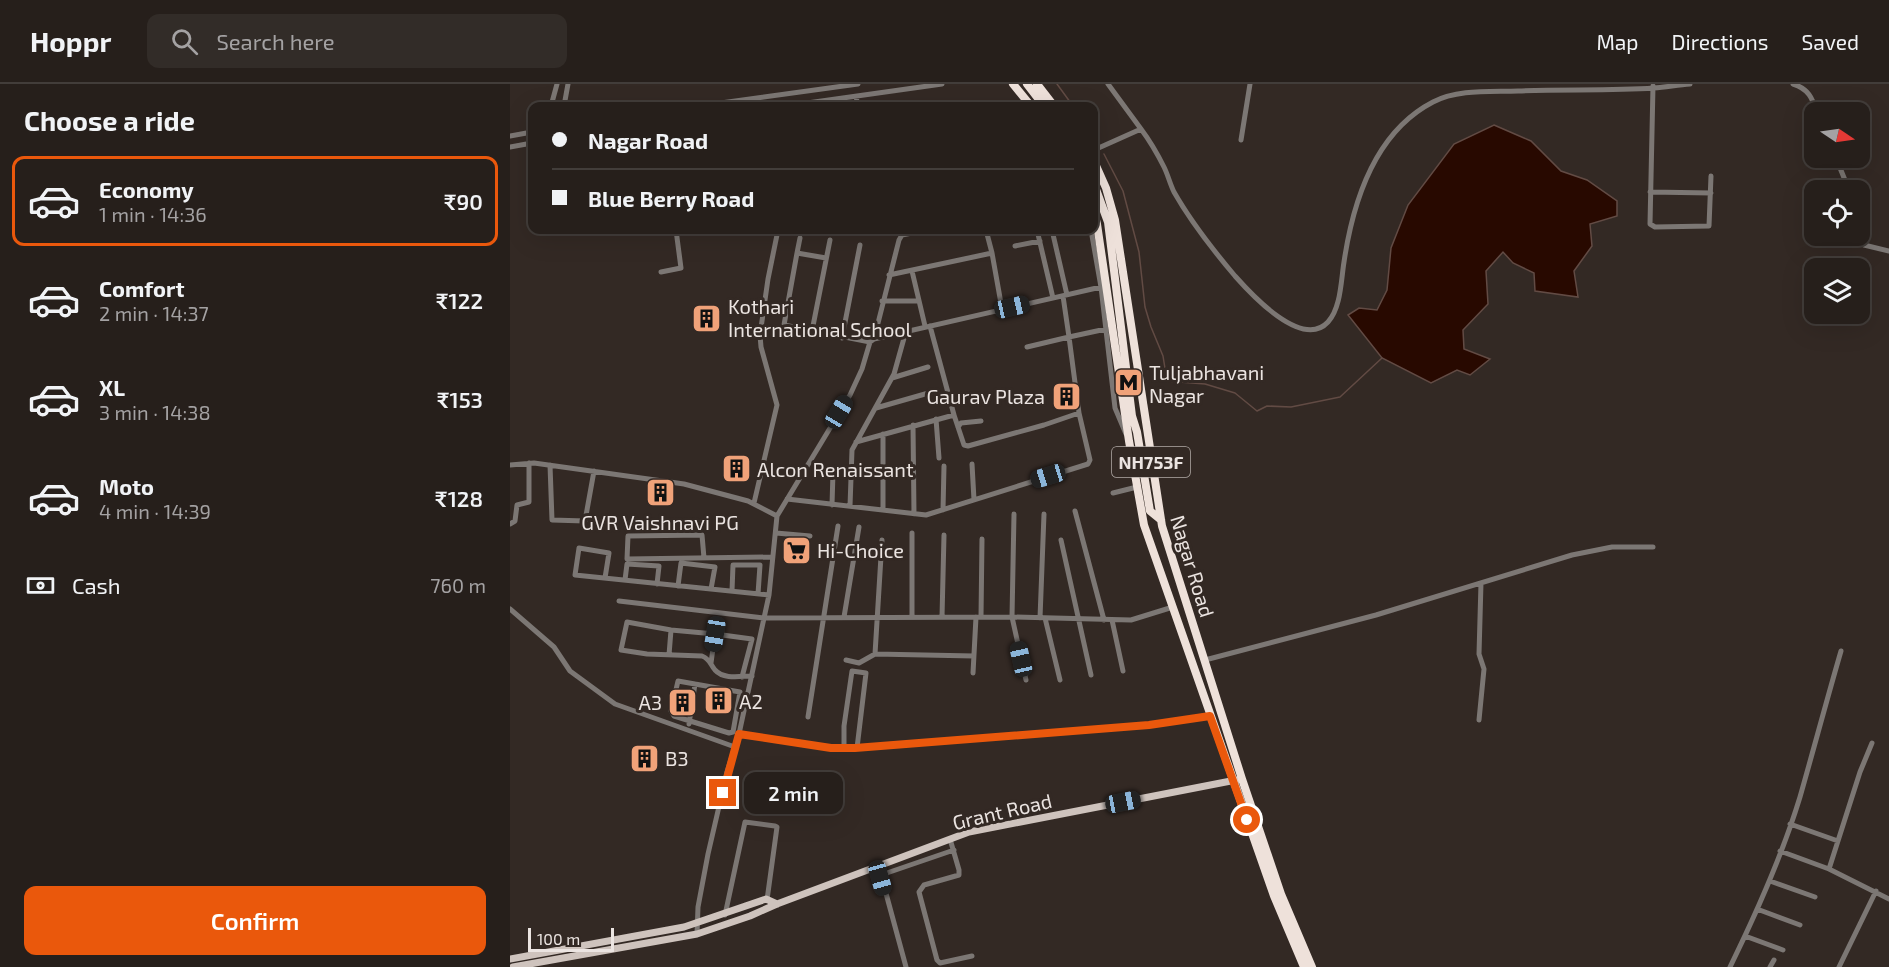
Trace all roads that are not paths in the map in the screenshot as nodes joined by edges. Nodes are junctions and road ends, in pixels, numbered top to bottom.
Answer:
1 (556, 84) edge
2 (568, 84) edge
3 (858, 84) edge
4 (942, 84) edge
5 (1013, 84) edge
6 (1026, 84) edge
7 (1037, 84) edge
8 (1108, 84) edge
9 (1250, 84) edge
10 (1480, 84) edge
11 (1690, 84) edge
12 (1792, 84) edge
13 (1653, 86) edge
14 (1480, 92) junction
15 (790, 93) junction
16 (857, 96) junction
17 (552, 102) edge
18 (563, 102) edge
19 (727, 102) edge
20 (791, 102) edge
21 (822, 102) edge
22 (856, 102) edge
23 (1028, 102) edge
24 (1041, 102) edge
25 (1051, 102) edge
26 (1812, 102) edge
27 (1141, 129) junction
28 (528, 133) edge
29 (510, 136) edge
30 (1241, 140) dead end
31 (528, 144) edge
32 (510, 147) edge
33 (1098, 148) edge
34 (1098, 170) edge
35 (1711, 176) dead end
36 (1650, 192) junction
37 (1711, 192) junction
38 (1098, 196) edge
39 (1098, 232) edge
40 (677, 234) edge
41 (777, 234) edge
42 (912, 234) edge
43 (987, 234) edge
44 (1038, 234) edge
45 (1054, 234) edge
46 (1092, 234) edge
47 (800, 238) dead end
48 (830, 240) dead end
49 (1040, 241) junction
50 (860, 245) dead end
51 (1015, 246) dead end
52 (1868, 246) edge
53 (1889, 251) edge
54 (797, 253) junction
55 (992, 253) junction
56 (826, 258) junction
57 (912, 271) junction
58 (661, 272) dead end
59 (889, 275) junction
60 (1101, 287) junction
61 (1065, 295) junction
62 (1053, 298) junction
63 (882, 301) junction
64 (920, 302) junction
65 (1002, 309) junction
66 (927, 326) junction
67 (1106, 329) junction
68 (812, 331) junction
69 (906, 331) junction
70 (1069, 337) junction
71 (842, 338) junction
72 (872, 340) junction
73 (1027, 347) dead end
74 (928, 367) dead end
75 (892, 378) junction
76 (932, 392) dead end
77 (876, 409) junction
78 (1079, 413) junction
79 (954, 415) junction
80 (936, 419) junction
81 (981, 421) dead end
82 (913, 425) junction
83 (958, 427) junction
84 (884, 434) junction
85 (1129, 441) junction
86 (856, 442) junction
87 (939, 458) dead end
88 (529, 463) junction
89 (972, 464) dead end
90 (510, 465) edge
91 (550, 465) junction
92 (944, 466) dead end
93 (594, 471) junction
94 (833, 472) dead end
95 (1137, 487) junction
96 (1113, 493) dead end
97 (787, 499) junction
98 (974, 500) junction
99 (753, 503) junction
100 (832, 505) junction
101 (850, 507) junction
102 (883, 510) junction
103 (943, 510) junction
104 (1075, 511) dead end
105 (914, 514) junction
106 (1014, 514) dead end
107 (1044, 514) dead end
108 (777, 516) junction
109 (1161, 523) junction
110 (510, 524) edge
111 (838, 526) dead end
112 (859, 527) dead end
113 (1146, 532) junction
114 (776, 533) junction
115 (912, 533) dead end
116 (944, 535) dead end
117 (810, 536) dead end
118 (982, 539) dead end
119 (882, 540) dead end
120 (1061, 540) dead end
121 (1653, 547) dead end
122 (773, 557) junction
123 (704, 558) junction
124 (605, 578) junction
125 (625, 580) junction
126 (1481, 583) junction
127 (657, 584) junction
128 (678, 586) junction
129 (711, 589) junction
130 (732, 591) junction
131 (758, 594) junction
132 (769, 595) junction
133 (619, 601) dead end
134 (1173, 607) junction
135 (510, 609) edge
136 (822, 617) junction
137 (844, 617) junction
138 (878, 617) junction
139 (912, 617) junction
140 (942, 617) junction
141 (979, 617) junction
142 (1012, 617) junction
143 (764, 618) junction
144 (1043, 618) junction
145 (1079, 619) junction
146 (1104, 620) junction
147 (1113, 620) junction
148 (671, 630) junction
149 (715, 634) junction
150 (1841, 651) dead end
151 (875, 654) junction
152 (669, 655) junction
153 (974, 656) junction
154 (846, 660) dead end
155 (1205, 660) junction
156 (711, 663) junction
157 (1123, 671) dead end
158 (973, 673) dead end
159 (1091, 675) dead end
160 (742, 677) junction
161 (752, 678) junction
162 (1026, 680) dead end
163 (1060, 680) dead end
164 (695, 684) junction
165 (1210, 716) junction
166 (808, 717) dead end
167 (1479, 720) dead end
168 (690, 722) junction
169 (688, 731) junction
170 (739, 734) junction
171 (1872, 743) dead end
172 (735, 747) junction
173 (844, 748) junction
174 (857, 748) junction
175 (1237, 780) junction
176 (1790, 824) junction
177 (950, 839) junction
178 (1838, 841) junction
179 (954, 850) junction
180 (1780, 851) junction
181 (1829, 869) junction
182 (1770, 880) junction
183 (1875, 891) junction
184 (1815, 897) dead end
185 (766, 899) junction
186 (1889, 899) edge
187 (777, 904) junction
188 (768, 908) junction
189 (1757, 909) junction
190 (725, 915) junction
191 (696, 924) junction
192 (1800, 925) dead end
193 (698, 934) junction
194 (1745, 936) junction
195 (1783, 950) dead end
196 (972, 956) dead end
197 (510, 959) edge
198 (1774, 960) dead end
199 (513, 967) edge
200 (906, 967) edge
201 (1304, 967) edge
202 (1312, 967) edge
203 (1730, 967) edge
204 (1770, 967) edge
205 (1839, 967) edge

1 - 17 street
2 - 18 street
3 - 15 street
4 - 16 street
5 - 23 highway
6 - 24 highway
7 - 25 highway
8 - 27 street
9 - 30 street
10 - 14 street
11 - 13 street
12 - 26 street
13 - 14 street
13 - 36 street
14 - 27 street
15 - 19 street
15 - 20 street
16 - 21 street
16 - 22 street
27 - 33 street
28 - 29 street
31 - 32 street
34 - 109 highway, Nagar Road / NH753F
35 - 37 street
36 - 37 street
36 - 37 street
38 - 109 highway
39 - 85 highway, Nagar Road / NH753F
40 - 58 street
41 - 99 street
42 - 59 street
43 - 55 street
44 - 49 street
45 - 61 street
46 - 60 street
47 - 54 street
48 - 56 street
49 - 51 street
49 - 62 street
50 - 71 street
52 - 53 street
54 - 56 street
54 - 68 street
55 - 57 street
55 - 65 street
56 - 68 street
57 - 59 street
57 - 64 street
59 - 63 street
60 - 61 street
60 - 67 street
61 - 62 street
61 - 70 street
62 - 65 street
63 - 64 street
63 - 72 street
64 - 66 street
65 - 66 street
66 - 69 street
66 - 79 street
67 - 70 street
67 - 85 street
68 - 71 street
69 - 72 street
69 - 75 street
70 - 73 street
70 - 78 street
71 - 72 street
72 - 97 street
74 - 75 street
75 - 77 street
76 - 77 street
77 - 86 street
78 - 83 street
78 - 98 street
79 - 80 street
79 - 83 street
80 - 82 street
80 - 87 street
81 - 83 street
82 - 84 street
82 - 105 street
84 - 86 street
84 - 102 street
85 - 95 highway, Nagar Road / NH753F
86 - 101 street
88 - 90 street
88 - 91 street
88 - 110 street
89 - 98 street
91 - 93 street
91 - 93 street
92 - 103 street
93 - 99 street
94 - 100 street
95 - 96 street
95 - 113 highway, Nagar Road / NH753F
97 - 100 street
97 - 108 street
98 - 103 street
99 - 108 street
100 - 101 street
101 - 102 street
102 - 105 street
103 - 105 street
104 - 146 street
106 - 142 street
107 - 144 street
108 - 114 street
109 - 113 highway
109 - 155 highway, Nagar Road / NH753F
111 - 136 street
112 - 137 street
113 - 134 highway, Nagar Road / NH753F
114 - 117 street
114 - 122 street
115 - 139 street
116 - 140 street
118 - 141 street
119 - 138 street
120 - 145 street
121 - 126 street
122 - 123 street
122 - 132 street
123 - 123 street
124 - 124 street
124 - 125 street
125 - 127 street
125 - 127 street
126 - 155 street
126 - 167 street
127 - 128 street
128 - 129 street
128 - 129 street
129 - 130 street
130 - 131 street
130 - 131 street
131 - 132 street
132 - 143 street
133 - 143 street
134 - 147 street
134 - 165 highway, Nagar Road / NH753F
135 - 169 street
136 - 137 street
136 - 143 street
136 - 166 street
137 - 138 street
138 - 139 street
138 - 151 street
139 - 140 street
140 - 141 street
141 - 142 street
141 - 153 street
142 - 144 street
142 - 162 street
143 - 161 street
144 - 145 street
144 - 163 street
145 - 146 street
145 - 159 street
146 - 147 street
147 - 157 street
148 - 149 street
148 - 152 street
148 - 152 street
149 - 156 street
149 - 160 street
150 - 176 street
151 - 153 street
151 - 154 street
152 - 156 street
153 - 158 street
155 - 175 highway, Nagar Road / NH753F
156 - 160 street
160 - 161 street
161 - 170 street
164 - 168 street
164 - 168 street
164 - 168 street
165 - 174 street
165 - 175 highway, Nagar Road / NH753F
168 - 169 street
169 - 172 street
170 - 172 street
170 - 173 street
171 - 178 street
172 - 191 street
173 - 174 street
173 - 174 street
175 - 177 main road, Grant Road
175 - 201 highway, Nagar Road / NH753F
175 - 202 highway, Nagar Road / NH753F
176 - 178 street
176 - 180 street
177 - 179 street
177 - 187 main road, Grant Road
178 - 181 street
179 - 196 street
179 - 200 street
180 - 181 street
180 - 182 street
181 - 183 street
182 - 184 street
182 - 189 street
183 - 186 street
183 - 205 street
185 - 187 main road
185 - 188 street
185 - 190 main road
185 - 190 street
187 - 188 main road, Grant Road
188 - 193 main road, Grant Road
189 - 192 street
189 - 194 street
190 - 191 main road
191 - 193 street
191 - 197 main road
193 - 199 main road, Grant Road
194 - 195 street
194 - 203 street
198 - 204 street

